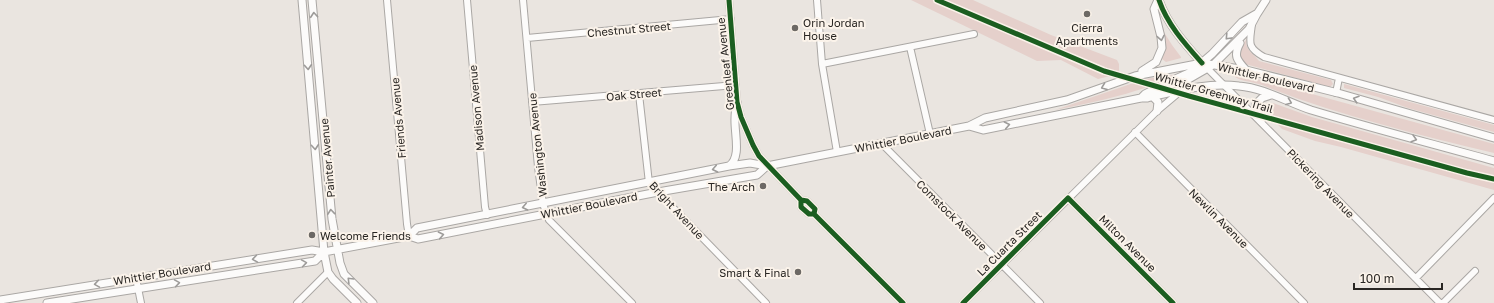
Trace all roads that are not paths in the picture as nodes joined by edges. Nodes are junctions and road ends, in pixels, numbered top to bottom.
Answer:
1 (302, 0) edge
2 (312, 0) edge
3 (387, 0) edge
4 (467, 0) edge
5 (523, 0) edge
6 (729, 0) edge
7 (817, 0) edge
8 (1158, 0) edge
9 (1266, 0) edge
10 (1257, 14) junction
11 (731, 19) junction
12 (304, 23) junction
13 (1252, 23) junction
14 (974, 34) dead end
15 (1243, 36) junction
16 (527, 38) junction
17 (910, 47) junction
18 (317, 54) junction
19 (1202, 63) junction
20 (822, 64) junction
21 (1211, 67) junction
22 (1246, 70) junction
23 (1135, 76) junction
24 (1339, 78) junction
25 (736, 85) junction
26 (1225, 85) junction
27 (1184, 89) junction
28 (1153, 93) junction
29 (1336, 93) junction
30 (639, 94) junction
31 (1271, 95) junction
32 (532, 102) junction
33 (737, 102) junction
34 (1156, 111) junction
35 (1494, 120) edge
36 (1261, 121) junction
37 (969, 126) junction
38 (1135, 132) junction
39 (930, 134) junction
40 (1494, 138) edge
41 (882, 144) junction
42 (837, 152) junction
43 (1494, 162) edge
44 (729, 166) junction
45 (767, 166) junction
46 (649, 183) junction
47 (658, 192) junction
48 (1068, 198) junction
49 (1494, 198) edge
50 (543, 204) junction
51 (547, 214) junction
52 (487, 215) junction
53 (410, 236) junction
54 (338, 250) junction
55 (324, 252) junction
56 (1002, 264) junction
57 (1475, 271) dead end
58 (328, 272) junction
59 (136, 278) junction
60 (1416, 278) junction
61 (138, 289) junction
62 (0, 300) edge
63 (47, 303) edge
64 (141, 303) edge
65 (297, 303) edge
66 (357, 303) edge
67 (373, 303) edge
68 (632, 303) edge
69 (766, 303) edge
70 (903, 303) edge
71 (963, 303) edge
72 (1040, 303) edge
73 (1173, 303) edge
74 (1304, 303) edge
75 (1442, 303) edge

1 - 12 main road, Painter Avenue
18 -> 2 main road, Painter Avenue
3 - 53 street, Friends Avenue
4 - 52 street, Madison Avenue
5 - 16 street, Washington Avenue
6 - 11 street, Greenleaf Avenue
7 - 20 street
8 - 19 main road
8 -> 23 main road
9 - 10 main road
10 - 13 main road
10 -> 19 main road
11 - 16 street, Chestnut Street
11 - 25 street, Greenleaf Avenue
12 - 18 main road
12 -> 55 main road, Painter Avenue
13 - 15 main road
13 - 24 street
14 - 17 street
15 - 21 main road
15 - 22 main road
16 - 32 street, Washington Avenue
17 - 20 street
17 - 39 street
54 -> 18 main road, Painter Avenue
19 - 21 main road, Whittier Boulevard
19 - 23 main road, Whittier Boulevard
19 - 28 main road
20 - 42 street
21 - 22 main road, Whittier Boulevard
21 - 26 street, Pickering Avenue
21 - 28 main road
22 - 29 main road, Whittier Boulevard
23 -> 37 main road, Whittier Boulevard
24 - 29 street
24 - 35 street
25 - 30 street, Oak Street
25 - 33 street, Greenleaf Avenue
26 - 27 main road, Whittier Boulevard
26 - 31 main road, Whittier Boulevard
26 - 36 street, Pickering Avenue
27 - 28 main road, Whittier Boulevard
27 - 34 street, La Cuarta Street
28 - 34 main road
37 -> 28 main road, Whittier Boulevard
40 -> 29 main road, Whittier Boulevard
30 - 32 street, Oak Street
30 - 46 street, Bright Avenue
31 - 36 main road
31 -> 43 main road, Whittier Boulevard
32 - 50 street, Washington Avenue
33 - 44 main road
33 - 45 street, Greenleaf Avenue
34 - 38 street, La Cuarta Street
36 - 60 street, Pickering Avenue
37 - 39 main road, Whittier Boulevard
38 - 48 street, La Cuarta Street
38 - 74 street, Newlin Avenue
39 - 41 main road, Whittier Boulevard
41 - 42 main road, Whittier Boulevard
41 - 56 street, Comstock Avenue
42 - 45 main road, Whittier Boulevard
44 - 45 main road, Whittier Boulevard
44 -> 46 main road, Whittier Boulevard
45 - 47 main road, Whittier Boulevard
45 - 70 street, Greenleaf Avenue
46 - 47 street, Bright Avenue
46 - 50 main road, Whittier Boulevard
47 - 51 main road, Whittier Boulevard
47 - 69 street, Bright Avenue
48 - 56 street, La Cuarta Street
48 - 73 street, Milton Avenue
49 - 60 street
50 - 51 street, Washington Avenue
50 -> 52 main road, Whittier Boulevard
53 -> 51 main road, Whittier Boulevard
51 - 68 street, Washington Avenue
52 - 53 main road, Whittier Boulevard
53 - 54 main road, Whittier Boulevard
54 - 55 main road, Whittier Boulevard
67 -> 54 main road, Painter Avenue
55 - 58 main road, Painter Avenue
55 -> 59 main road, Whittier Boulevard
61 -> 55 main road, Whittier Boulevard
56 - 71 street, La Cuarta Street
56 - 72 street, Comstock Avenue
57 - 75 street
58 - 65 street
58 - 66 main road, Painter Avenue
59 - 61 street
59 -> 62 main road, Whittier Boulevard
60 - 75 street, Pickering Avenue
61 - 63 main road, Whittier Boulevard
61 - 64 street

